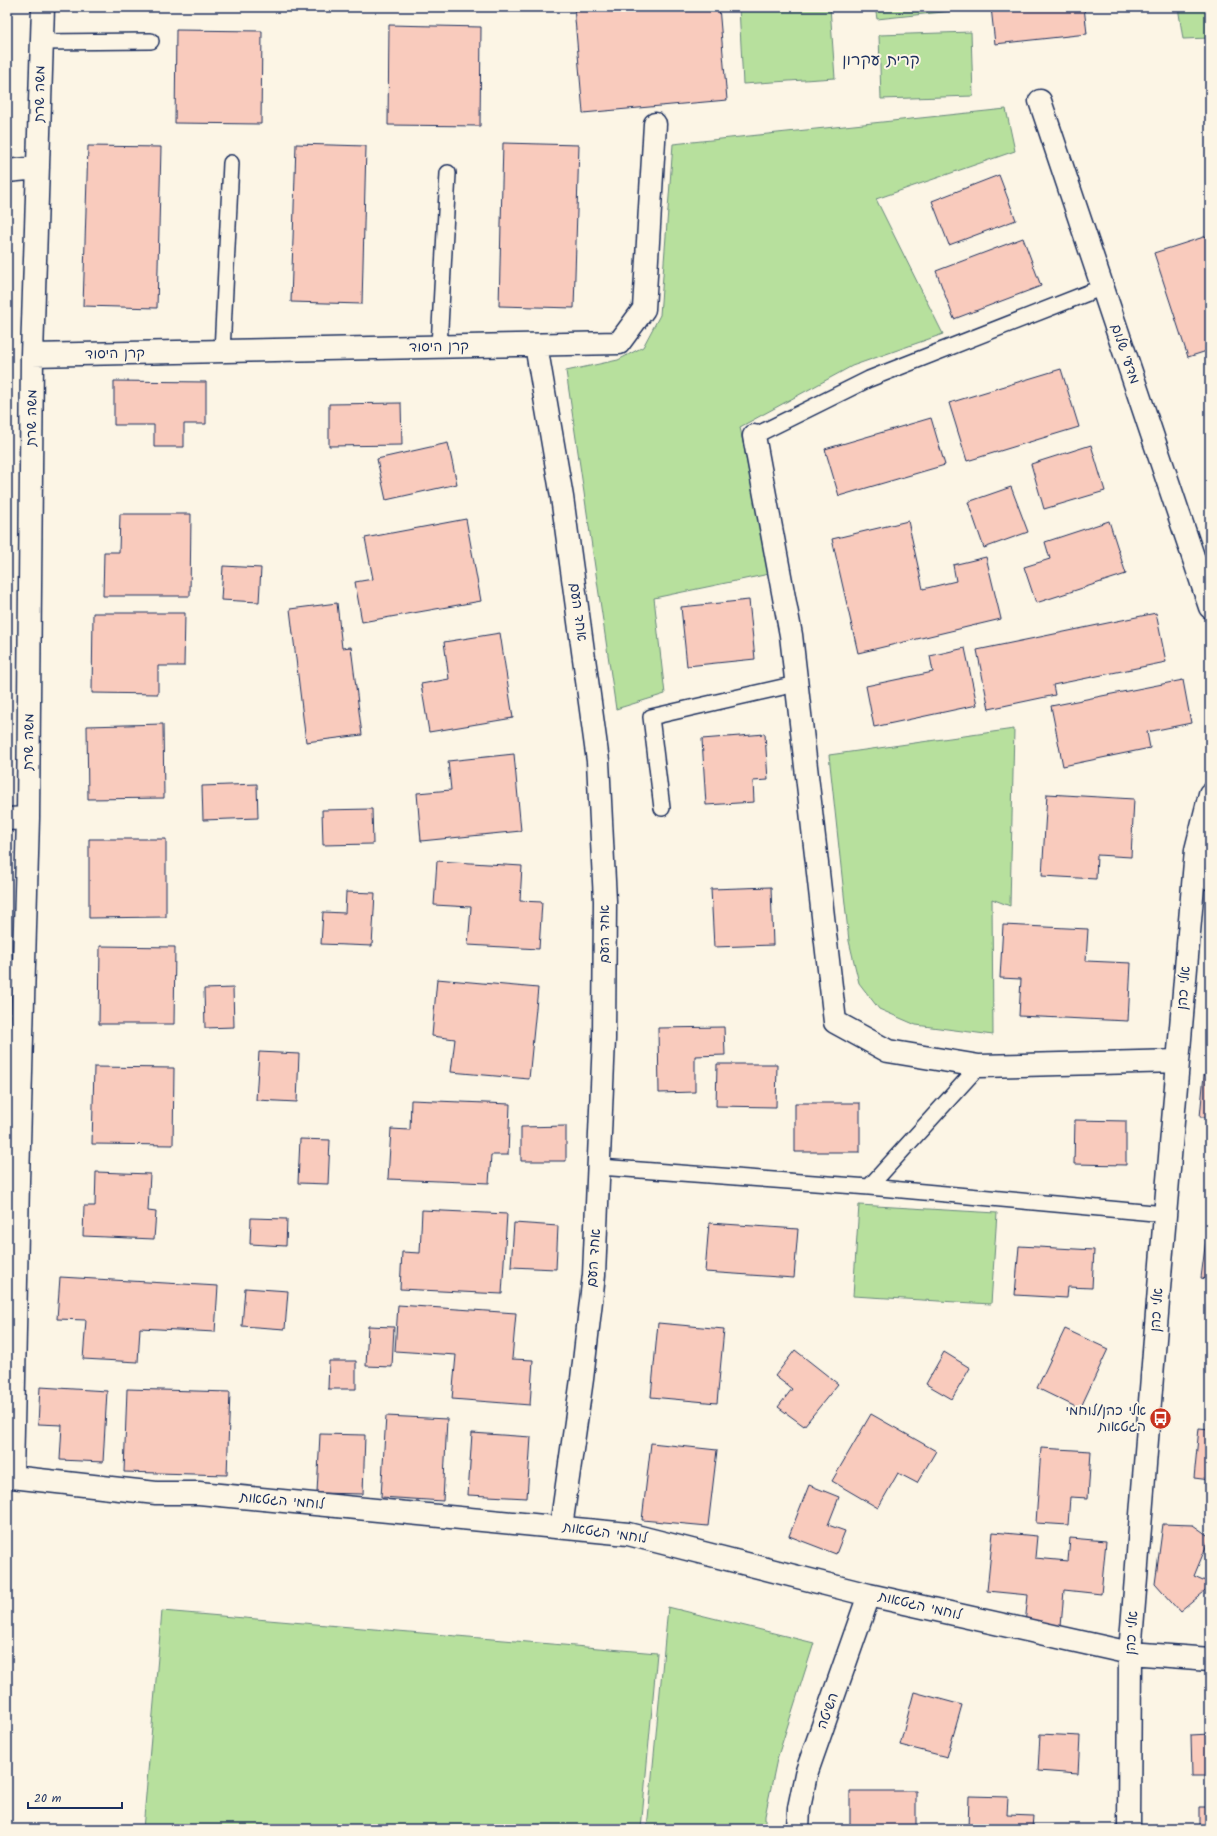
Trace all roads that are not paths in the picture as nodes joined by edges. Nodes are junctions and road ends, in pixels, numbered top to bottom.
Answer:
1 (43, 7) edge
2 (151, 41) dead end
3 (42, 42) junction
4 (1040, 101) dead end
5 (655, 124) dead end
6 (231, 163) dead end
7 (38, 168) junction
8 (7, 171) edge
9 (448, 173) dead end
10 (1103, 287) junction
11 (536, 345) junction
12 (439, 347) junction
13 (222, 352) junction
14 (32, 356) junction
15 (754, 436) joint
16 (1210, 607) edge
17 (796, 684) junction
18 (1210, 794) edge
19 (662, 808) dead end
20 (17, 818) edge
21 (1202, 880) edge
22 (1178, 1061) junction
23 (979, 1066) junction
24 (599, 1166) junction
25 (12, 1181) edge
26 (869, 1187) junction
27 (1165, 1214) junction
28 (10, 1477) edge
29 (561, 1527) junction
30 (869, 1595) junction
31 (1130, 1653) junction
32 (1210, 1658) edge
33 (798, 1829) edge
34 (1129, 1829) edge

1 - 3 street, משה שרת
2 - 3 lane
3 - 7 street, משה שרת
4 - 10 street, מדעי שלום
5 - 11 street, קרן היסוד
6 - 13 lane
7 - 8 street
7 - 14 street, משה שרת
9 - 12 lane
10 - 15 lane
10 - 16 street, מדעי שלום
11 - 12 street, קרן היסוד
11 - 24 street, אחד העם
12 - 13 street, קרן היסוד
13 - 14 street, קרן היסוד
14 - 20 street, משה שרת
15 - 17 street
17 - 19 lane
17 - 23 street
18 - 21 street, אלי כהן
20 - 25 street, משה שרת
21 - 22 street, אלי כהן
22 - 23 street
22 - 27 street, אלי כהן
23 - 26 lane
24 - 26 lane
24 - 29 street, אחד העם
25 - 28 street, משה שרת
26 - 27 lane
27 - 31 street, אלי כהן
28 - 29 street, לוחמי הגטאות
29 - 30 street, לוחמי הגטאות
30 - 31 street, לוחמי הגטאות
30 - 33 street, השיטה
31 - 32 street, לוחמי הגטאות
31 - 34 street, אלי כהן

